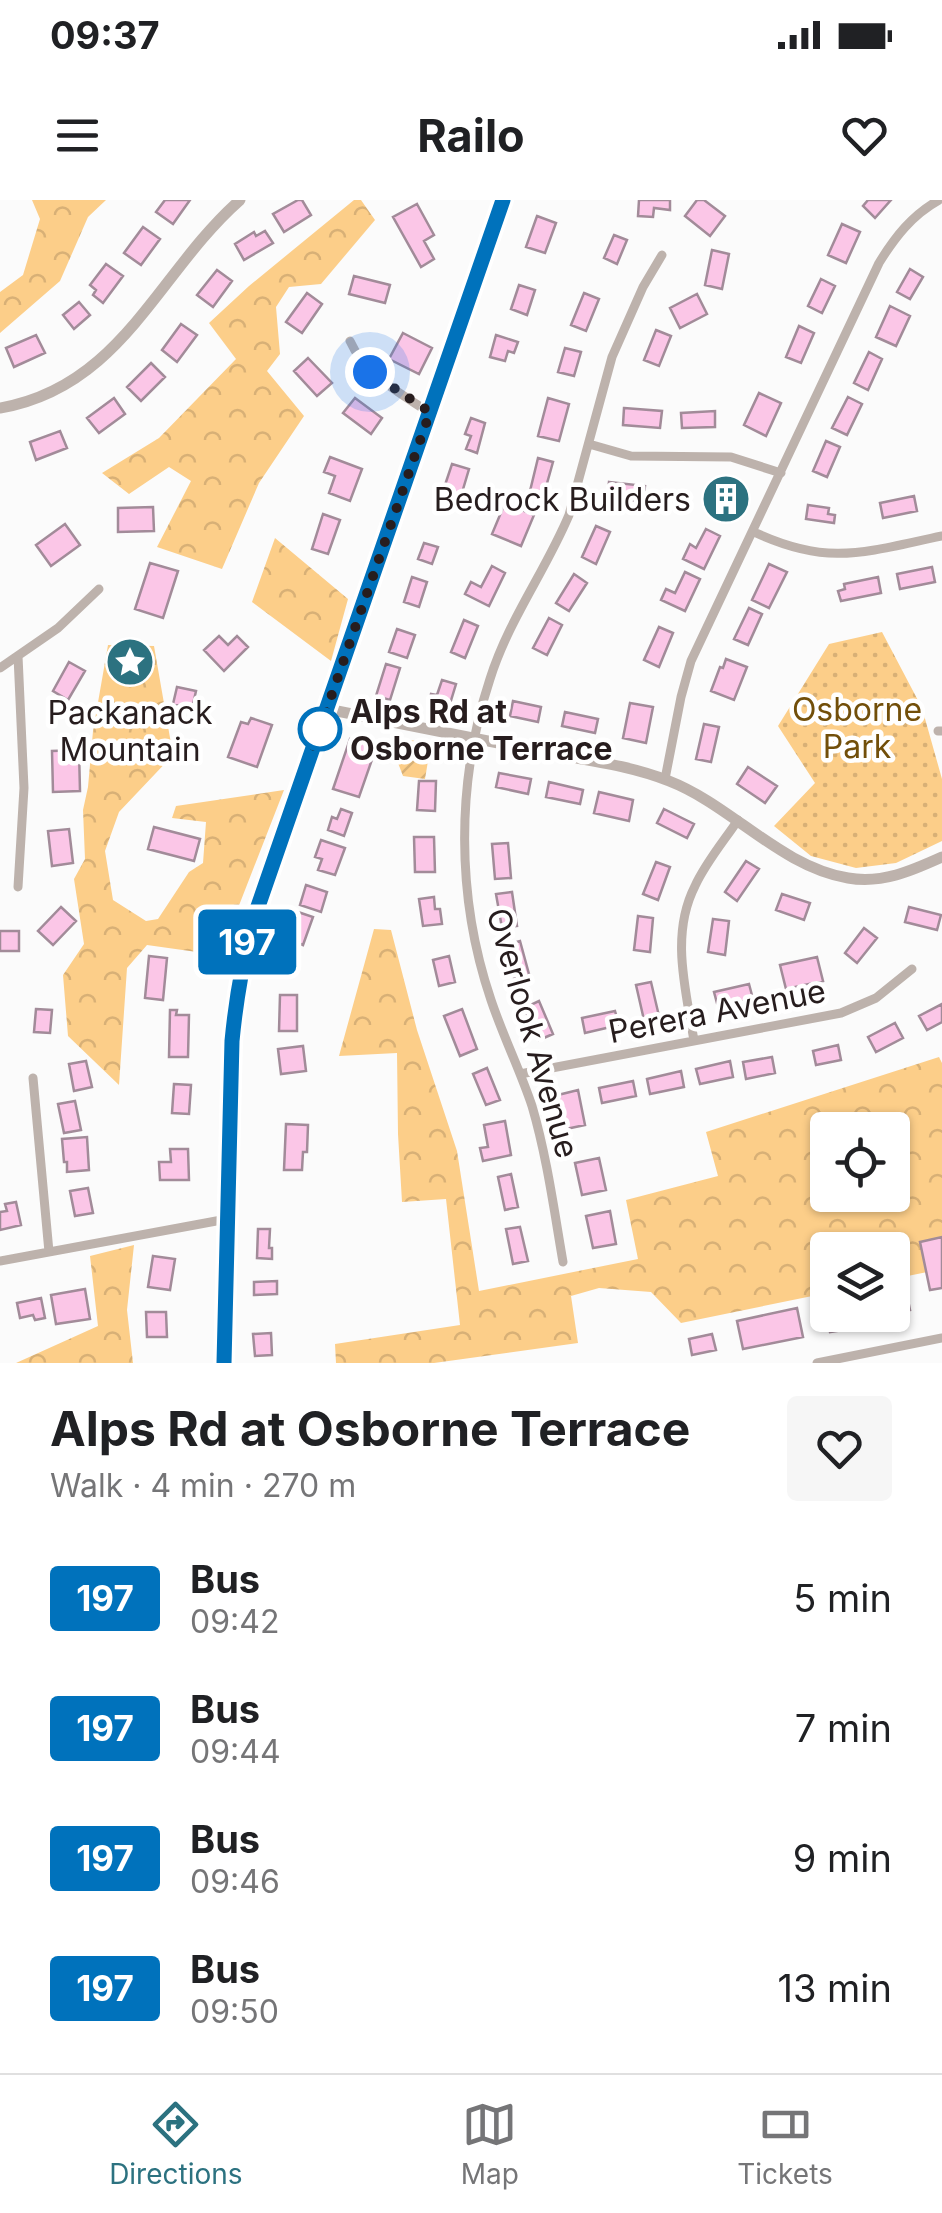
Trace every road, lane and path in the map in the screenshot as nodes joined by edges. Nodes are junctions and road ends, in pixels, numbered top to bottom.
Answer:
1 (503, 200) edge
2 (938, 200) edge
3 (237, 201) edge
4 (662, 255) dead end
5 (350, 342) dead end
6 (0, 408) edge
7 (430, 412) junction
8 (589, 444) junction
9 (782, 474) junction
10 (754, 532) junction
11 (942, 536) edge
12 (100, 589) dead end
13 (18, 656) junction
14 (0, 668) edge
15 (327, 710) junction
16 (474, 738) junction
17 (666, 779) junction
18 (738, 820) junction
19 (942, 857) edge
20 (18, 887) dead end
21 (912, 970) dead end
22 (694, 1041) junction
23 (520, 1074) junction
24 (33, 1078) dead end
25 (227, 1219) junction
26 (49, 1252) junction
27 (0, 1261) edge
28 (563, 1262) dead end
29 (942, 1338) edge
30 (882, 1350) junction
31 (224, 1363) edge
32 (817, 1363) edge
33 (882, 1363) edge

1 - 7 main road
2 - 9 street
3 - 6 street
4 - 8 street, Overlook Avenue
5 - 7 street
7 - 15 main road
8 - 9 street
8 - 16 street, Overlook Avenue
9 - 10 street
10 - 11 street
10 - 17 street
12 - 13 street
13 - 14 street
13 - 20 street
15 - 16 street
15 - 25 main road
16 - 17 street
16 - 23 street, Overlook Avenue
17 - 18 street
18 - 19 street
18 - 22 street
21 - 22 street, Perera Avenue
22 - 23 street, Perera Avenue
23 - 28 street, Overlook Avenue
24 - 26 street
25 - 26 street
25 - 31 main road
26 - 27 street
29 - 30 street
30 - 32 street
30 - 33 street

